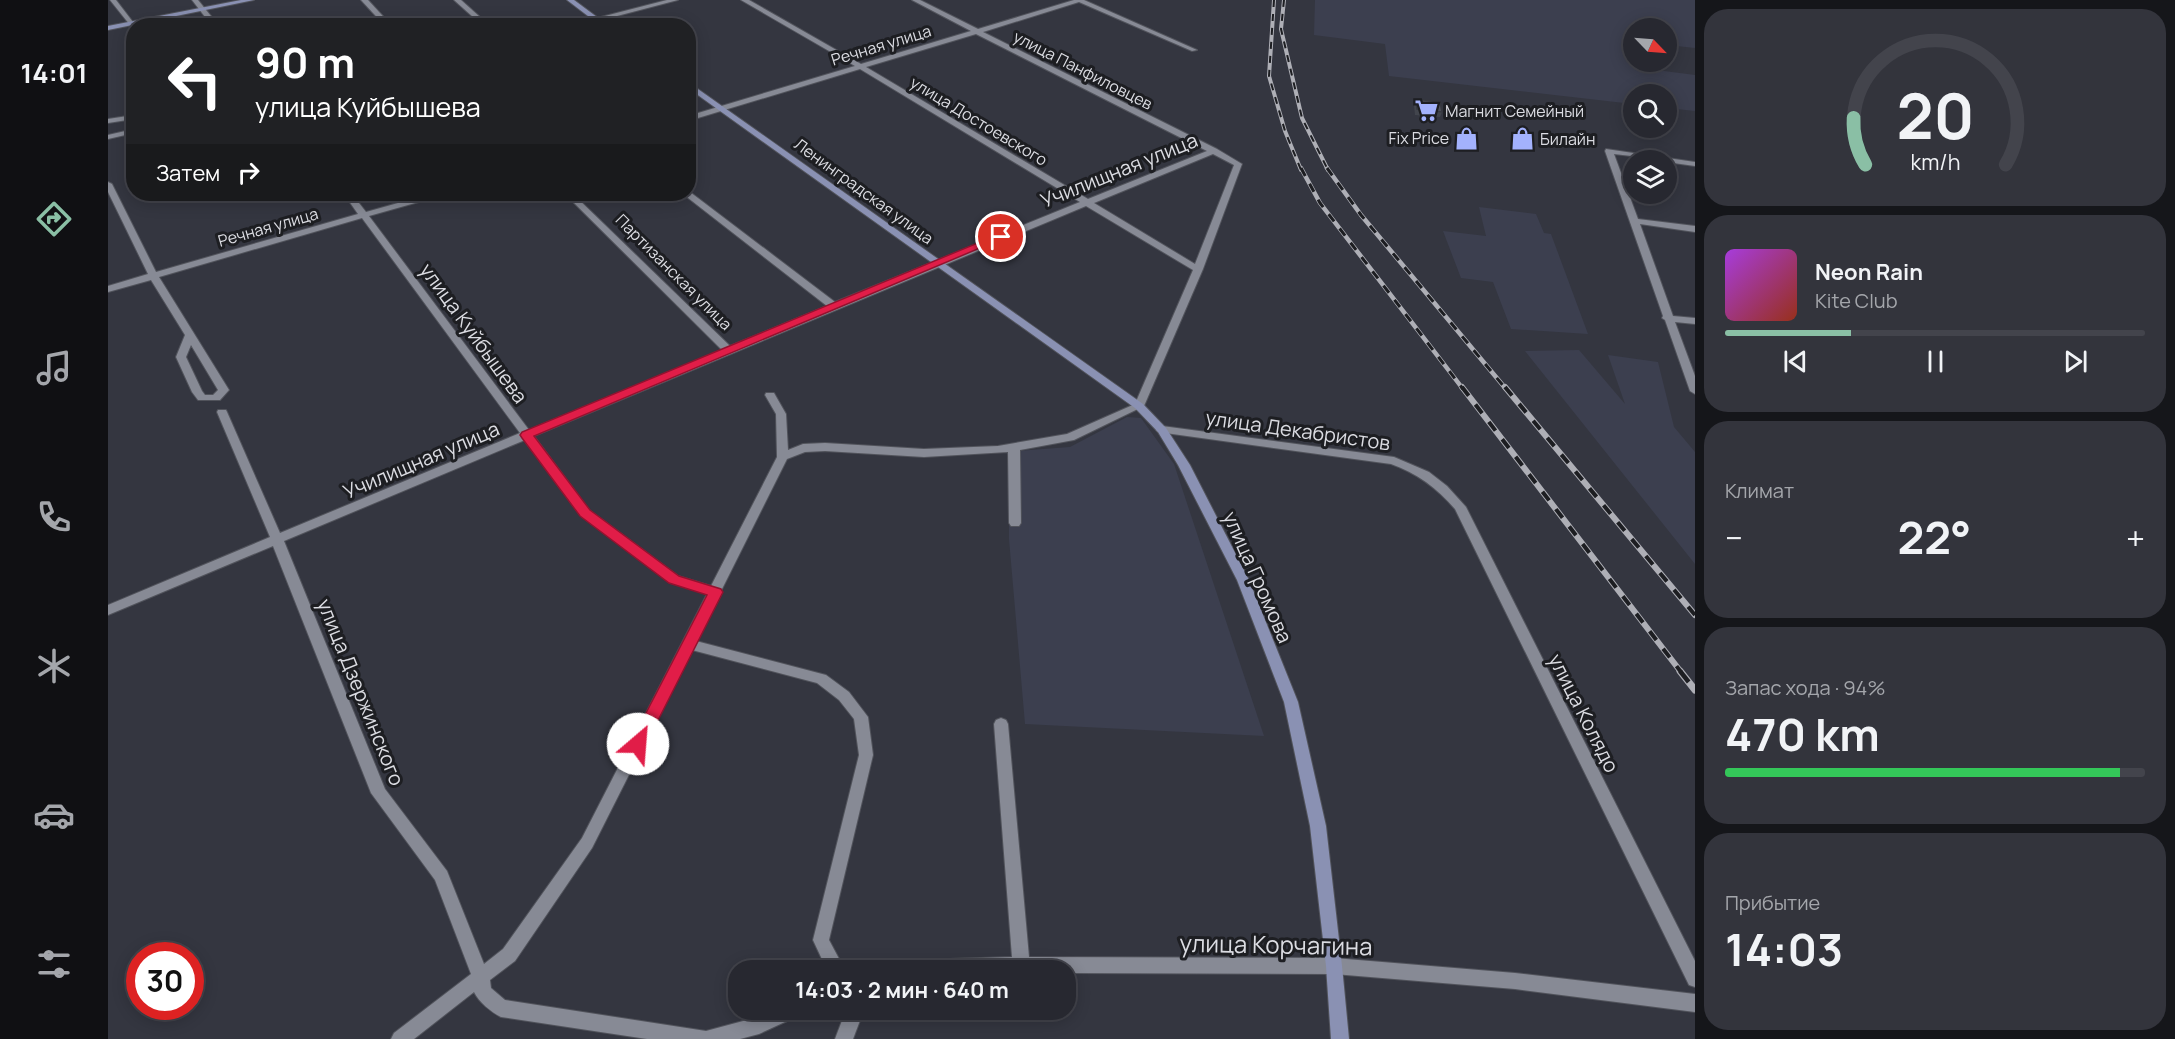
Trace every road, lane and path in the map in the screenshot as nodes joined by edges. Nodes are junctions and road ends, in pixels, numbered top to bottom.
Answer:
1 (113, 0) edge
2 (195, 0) edge
3 (251, 0) edge
4 (364, 0) edge
5 (457, 0) edge
6 (570, 0) edge
7 (675, 0) edge
8 (744, 0) edge
9 (915, 0) edge
10 (1080, 0) edge
11 (203, 9) junction
12 (126, 18) edge
13 (165, 18) edge
14 (210, 18) edge
15 (381, 18) edge
16 (478, 18) edge
17 (596, 18) edge
18 (601, 18) edge
19 (126, 26) edge
20 (108, 28) edge
21 (978, 32) junction
22 (1194, 50) dead end
23 (861, 67) junction
24 (696, 90) edge
25 (723, 109) junction
26 (696, 117) edge
27 (126, 119) edge
28 (108, 122) edge
29 (126, 133) edge
30 (108, 137) edge
31 (1214, 152) junction
32 (1695, 164) edge
33 (108, 184) edge
34 (354, 201) edge
35 (413, 201) edge
36 (576, 201) edge
37 (696, 201) edge
38 (1085, 203) junction
39 (365, 215) junction
40 (1634, 221) junction
41 (1695, 229) edge
42 (938, 263) junction
43 (1198, 269) junction
44 (154, 277) junction
45 (108, 289) edge
46 (834, 306) junction
47 (1667, 318) junction
48 (1695, 321) edge
49 (190, 335) junction
50 (728, 350) junction
51 (1695, 391) edge
52 (770, 394) dead end
53 (1139, 406) junction
54 (222, 412) dead end
55 (1162, 430) junction
56 (526, 435) junction
57 (1014, 447) junction
58 (783, 457) junction
59 (1426, 474) joint
60 (1015, 523) dead end
61 (277, 540) junction
62 (716, 592) junction
63 (108, 610) edge
64 (690, 644) junction
65 (1001, 724) dead end
66 (830, 960) edge
67 (1021, 960) edge
68 (1076, 965) edge
69 (1334, 966) junction
70 (481, 977) junction
71 (1695, 979) edge
72 (1695, 1003) edge
73 (770, 1020) edge
74 (851, 1020) edge
75 (400, 1039) edge
76 (706, 1039) edge
77 (843, 1039) edge
78 (1340, 1039) edge

1 - 12 street
2 - 11 street
3 - 11 street
4 - 15 street
5 - 16 street
6 - 17 street
7 - 18 street
8 - 23 street, улица Достоевского
9 - 21 street, улица Панфиловцев
10 - 21 street, Речная улица
10 - 22 street
11 - 13 street
11 - 14 street
19 - 20 street
21 - 23 street, Речная улица
21 - 31 street, улица Панфиловцев
23 - 25 street, Речная улица
23 - 38 street, улица Достоевского
24 - 25 street, Ленинградская улица
25 - 26 street, Речная улица
25 - 42 street, Ленинградская улица
27 - 28 street
29 - 30 street
31 - 38 street, Училищная улица
31 - 43 street, улица Панфиловцев
32 - 40 street
33 - 44 street
34 - 39 street, улица Куйбышева
35 - 39 street, Речная улица
36 - 50 street, Партизанская улица
37 - 46 street
38 - 42 street, Училищная улица
38 - 43 street, улица Достоевского
39 - 44 street, Речная улица
39 - 56 street, улица Куйбышева
40 - 41 street
40 - 47 street
42 - 46 street, Училищная улица
42 - 53 street, Ленинградская улица
43 - 53 street
44 - 45 street, Речная улица
44 - 49 street
46 - 50 street, Училищная улица
47 - 48 street
47 - 51 street
49 - 49 street
50 - 56 street, Училищная улица
52 - 58 street
53 - 55 street, улица Громова
53 - 57 street
54 - 61 street, улица Дзержинского
55 - 59 street, улица Декабристов
55 - 69 street, улица Громова
56 - 61 street, Училищная улица
56 - 62 street, улица Куйбышева
57 - 58 street
57 - 60 street
58 - 62 street
59 - 71 street, улица Колядо
61 - 63 street, Училищная улица
61 - 70 street, улица Дзержинского
62 - 64 street
64 - 66 street
64 - 70 street
65 - 67 street
68 - 69 street, улица Корчагина
69 - 72 street, улица Корчагина
69 - 78 street, улица Громова
70 - 75 street
70 - 76 street
73 - 76 street
74 - 77 street

